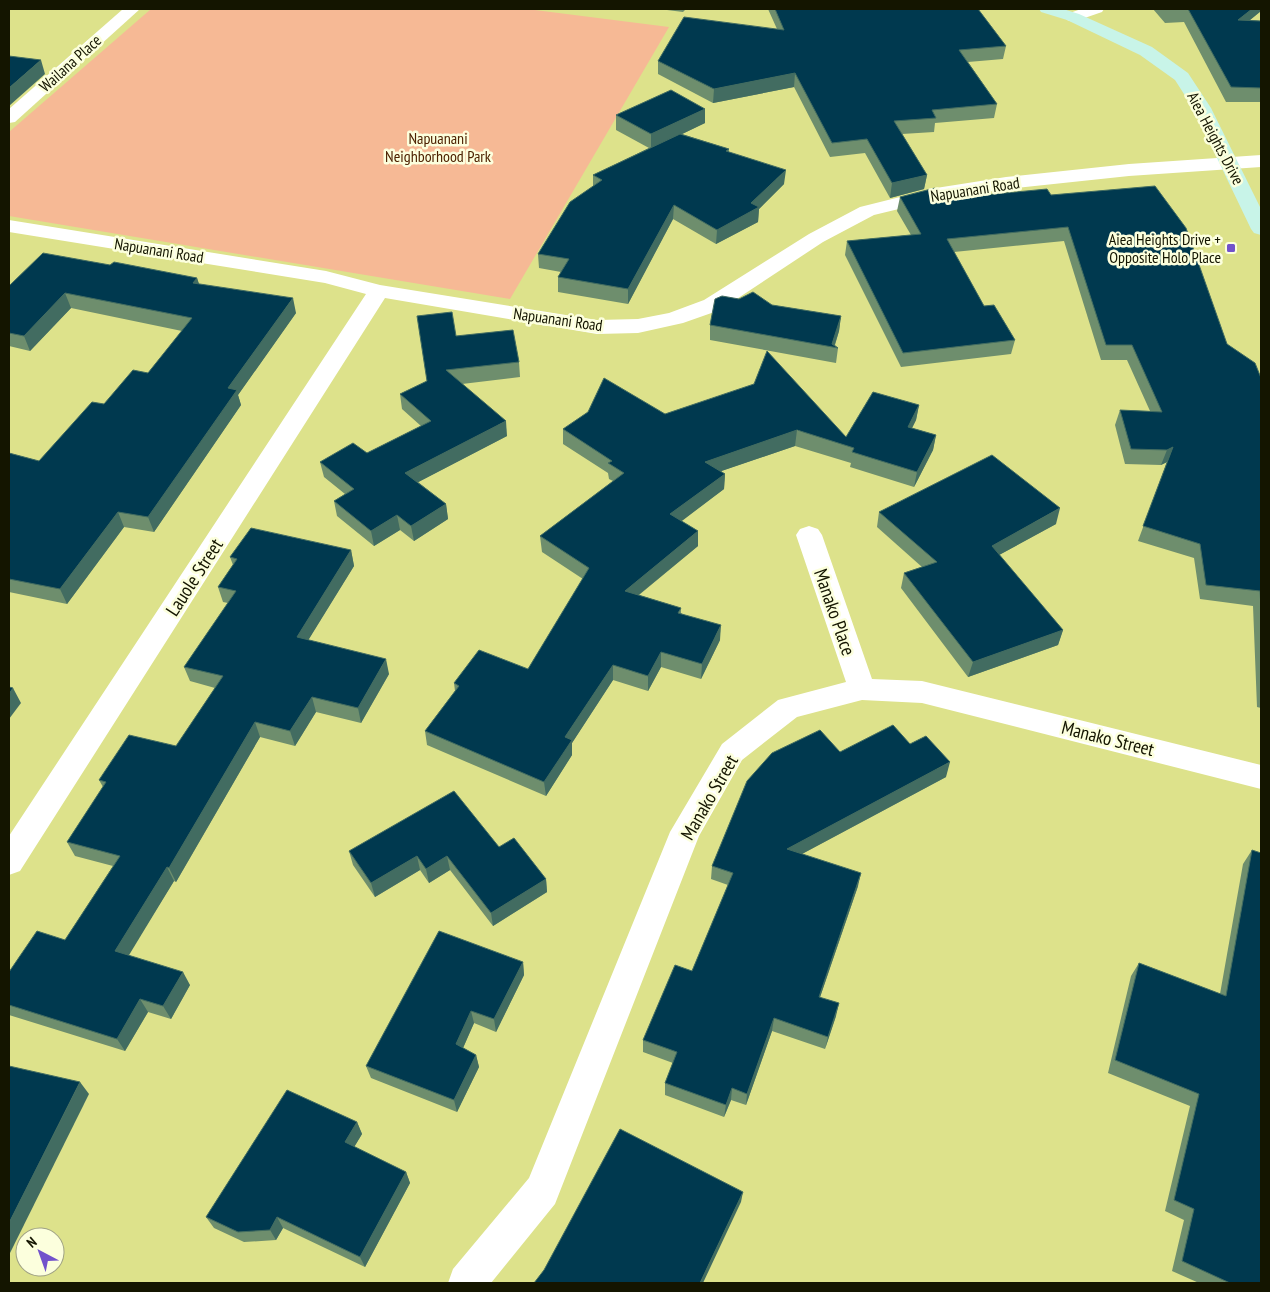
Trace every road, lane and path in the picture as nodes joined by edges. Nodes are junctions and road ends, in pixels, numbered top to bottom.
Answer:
1 (132, 9) edge
2 (1047, 9) edge
3 (1096, 9) edge
4 (1073, 17) junction
5 (9, 118) edge
6 (1261, 161) edge
7 (1232, 165) junction
8 (9, 226) edge
9 (1261, 229) edge
10 (379, 292) junction
11 (809, 535) dead end
12 (862, 689) junction
13 (1261, 777) edge
14 (9, 862) edge
15 (467, 1283) edge

1 - 5 street, Wailana Place
2 - 4 street, Aiea Heights Drive
3 - 4 street
4 - 7 street, Aiea Heights Drive
6 - 7 street, Napuanani Road
7 - 9 street, Aiea Heights Drive
7 - 10 street, Napuanani Road
8 - 10 street, Napuanani Road
10 - 14 street, Lauole Street
11 - 12 street, Manako Place
12 - 13 street, Manako Street
12 - 15 street, Manako Street

